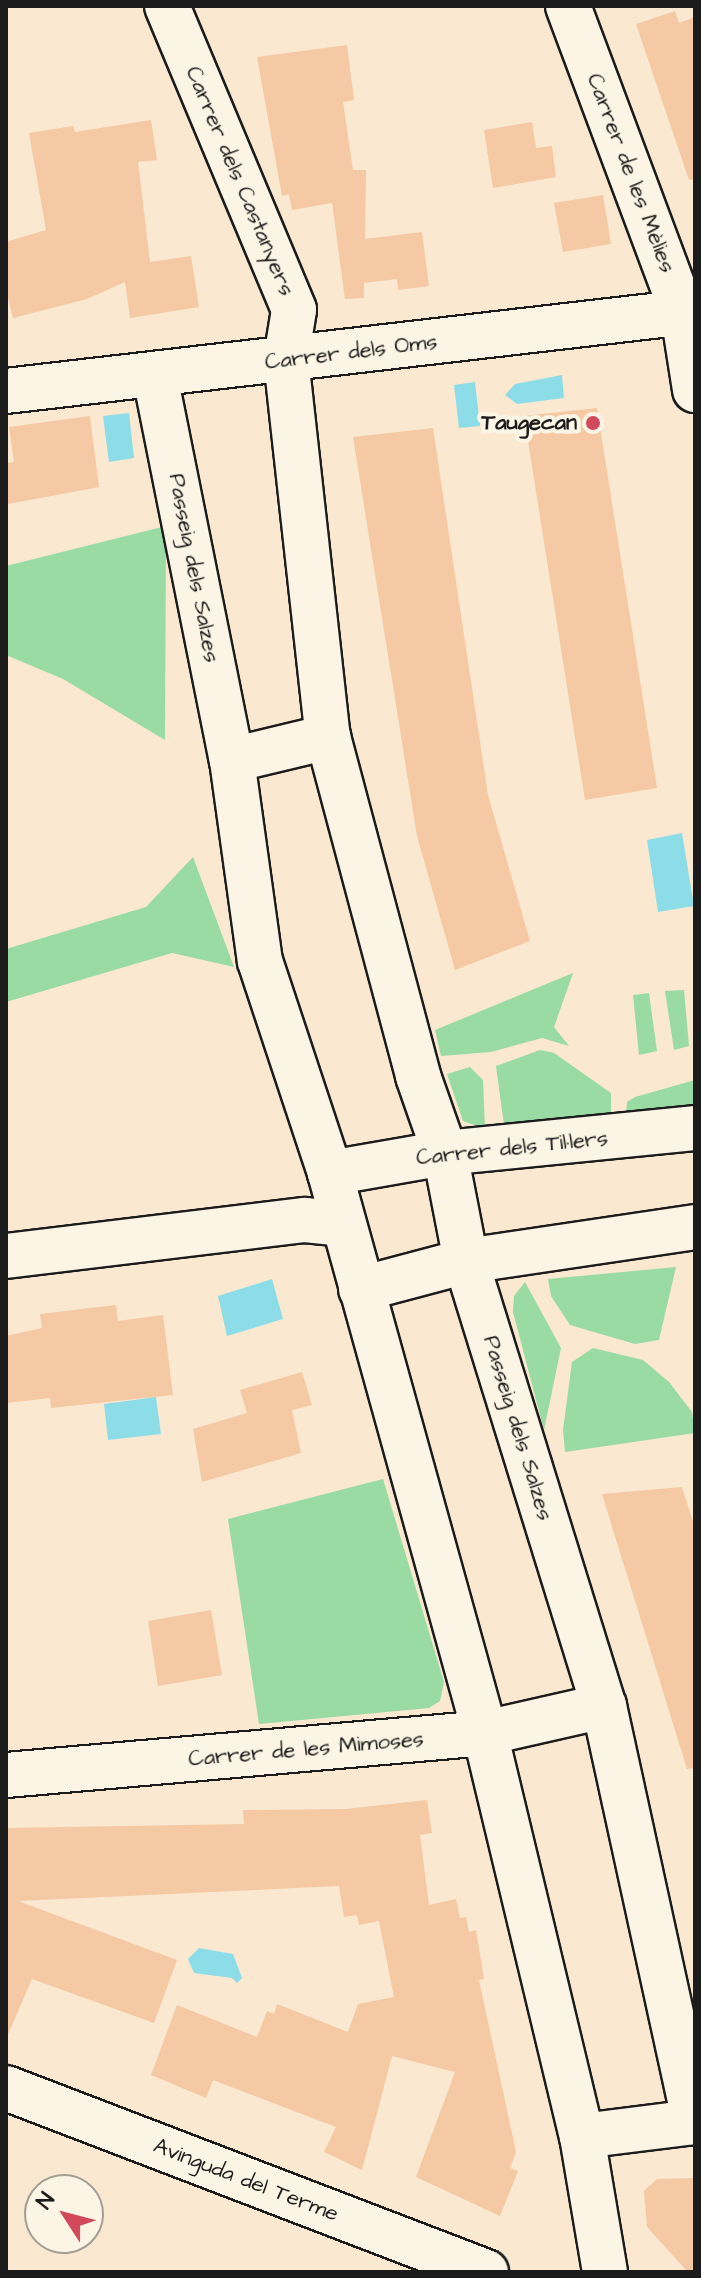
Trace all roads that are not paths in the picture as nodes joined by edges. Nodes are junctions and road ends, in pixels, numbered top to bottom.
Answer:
1 (167, 6) edge
2 (568, 6) edge
3 (689, 312) edge
4 (286, 359) junction
5 (155, 376) junction
6 (695, 390) edge
7 (6, 391) edge
8 (328, 737) junction
9 (232, 760) junction
10 (695, 1128) edge
11 (445, 1153) junction
12 (330, 1173) junction
13 (342, 1224) junction
14 (695, 1227) edge
15 (6, 1256) edge
16 (466, 1261) junction
17 (361, 1289) junction
18 (604, 1706) junction
19 (485, 1733) junction
20 (6, 1775) edge
21 (6, 2088) edge
22 (695, 2122) edge
23 (582, 2136) junction
24 (486, 2272) edge
25 (605, 2272) edge

1 - 4 street, Carrer dels Castanyers
2 - 3 street, Carrer de les Mèlies
3 - 4 street, Carrer dels Oms
3 - 6 street, Carrer de les Mèlies
4 - 5 street, Carrer dels Oms
4 - 8 street, Passeig dels Salzes
5 - 7 street, Carrer dels Oms
5 - 9 street, Passeig dels Salzes
8 - 9 street
8 - 11 street, Passeig dels Salzes
9 - 12 street, Passeig dels Salzes
10 - 11 street, Carrer dels Til·lers
11 - 12 street, Carrer dels Til·lers
11 - 16 street, Passeig dels Salzes
12 - 13 street, Passeig dels Salzes
13 - 15 street
13 - 17 street, Passeig dels Salzes
14 - 16 street
16 - 17 street
16 - 18 street, Passeig dels Salzes
17 - 19 street, Passeig dels Salzes
18 - 19 street, Carrer de les Mimoses
18 - 22 street, Passeig dels Salzes
19 - 20 street, Carrer de les Mimoses
19 - 23 street, Passeig dels Salzes
21 - 24 street, Avinguda del Terme
22 - 23 street
23 - 25 street, Passeig dels Salzes

